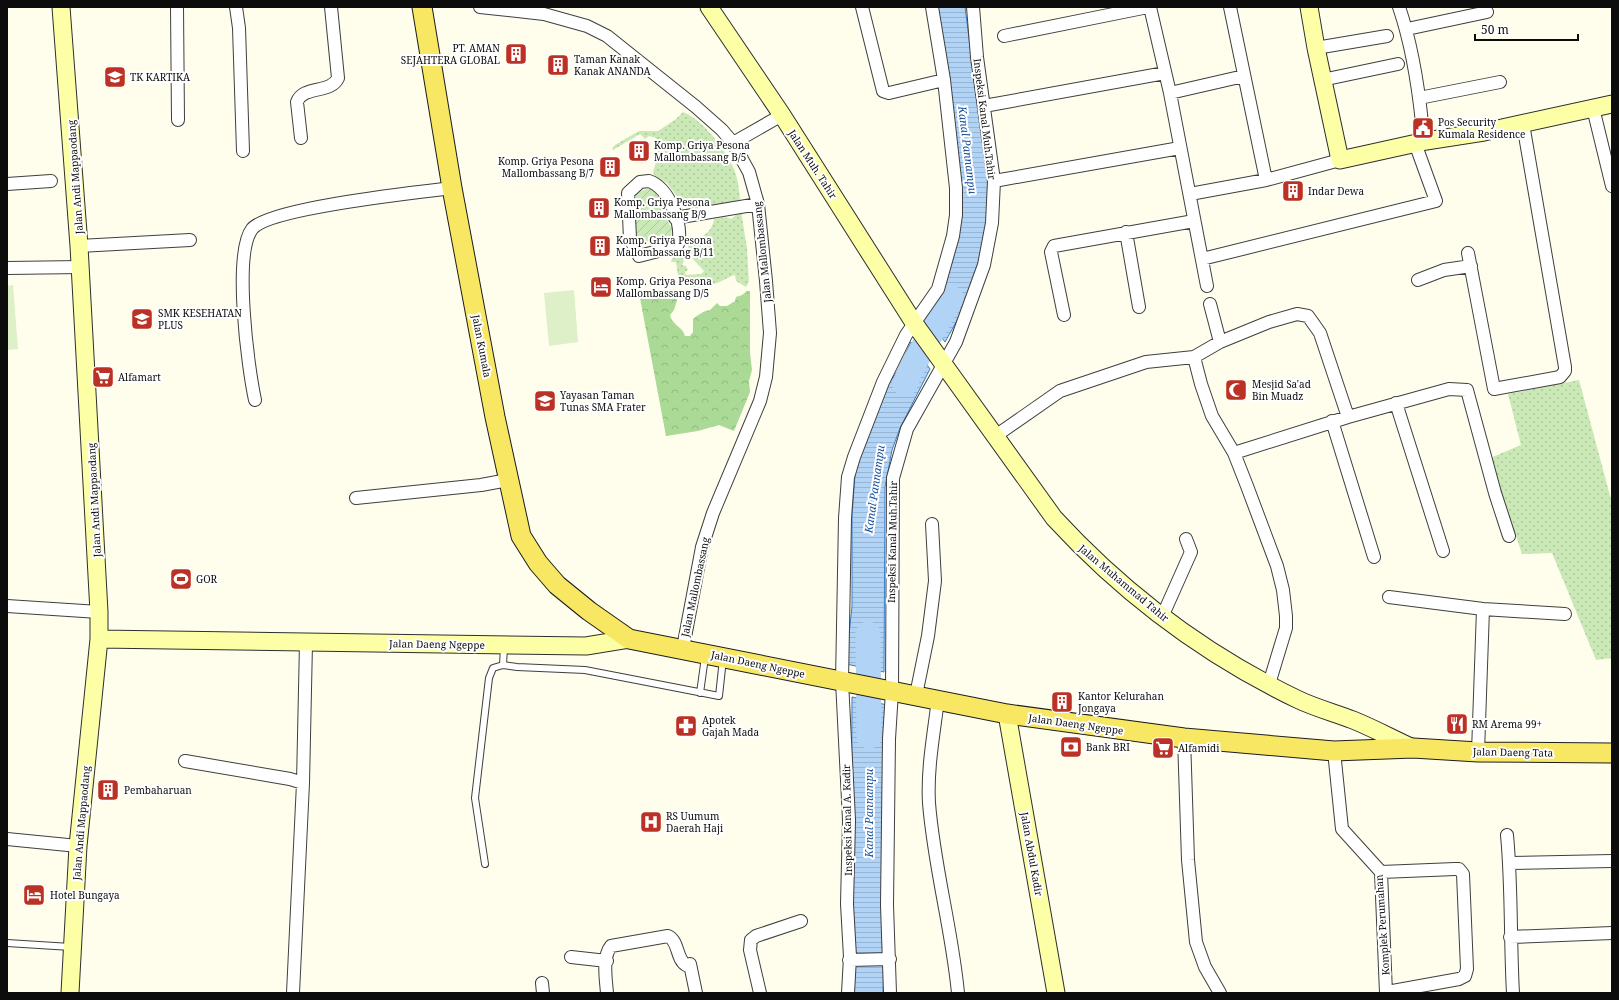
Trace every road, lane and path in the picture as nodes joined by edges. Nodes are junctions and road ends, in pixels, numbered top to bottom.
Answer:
1 (61, 7) edge
2 (177, 7) edge
3 (236, 7) edge
4 (331, 7) edge
5 (422, 7) edge
6 (480, 7) edge
7 (709, 7) edge
8 (862, 7) edge
9 (932, 7) edge
10 (973, 7) edge
11 (1149, 7) edge
12 (1230, 7) edge
13 (1309, 7) edge
14 (1312, 7) edge
15 (1399, 7) edge
16 (1487, 12) dead end
17 (1407, 29) junction
18 (1004, 36) dead end
19 (1387, 36) dead end
20 (1316, 48) junction
21 (1398, 64) dead end
22 (1165, 73) junction
23 (1244, 76) junction
24 (944, 80) junction
25 (1322, 80) junction
26 (1500, 82) dead end
27 (1170, 93) junction
28 (1419, 98) junction
29 (1612, 104) edge
30 (984, 106) junction
31 (1593, 108) junction
32 (782, 115) junction
33 (178, 120) dead end
34 (1523, 124) junction
35 (1422, 135) junction
36 (301, 138) dead end
37 (733, 143) junction
38 (1180, 148) junction
39 (243, 150) dead end
40 (1340, 160) junction
41 (1266, 180) junction
42 (51, 181) dead end
43 (994, 181) junction
44 (7, 184) edge
45 (1612, 186) edge
46 (452, 188) junction
47 (1190, 194) junction
48 (758, 204) junction
49 (675, 218) junction
50 (1194, 221) junction
51 (1126, 232) junction
52 (190, 240) dead end
53 (80, 246) junction
54 (1468, 253) dead end
55 (1202, 259) junction
56 (81, 266) junction
57 (1471, 266) junction
58 (7, 268) edge
59 (1418, 280) dead end
60 (1207, 286) dead end
61 (1210, 304) dead end
62 (1139, 307) dead end
63 (1064, 315) dead end
64 (914, 323) junction
65 (1220, 342) junction
66 (1194, 357) junction
67 (940, 359) junction
68 (255, 400) dead end
69 (1396, 403) junction
70 (1348, 417) junction
71 (1332, 421) junction
72 (994, 436) junction
73 (1234, 453) junction
74 (508, 480) junction
75 (356, 498) dead end
76 (932, 524) dead end
77 (1509, 536) dead end
78 (1186, 539) dead end
79 (1442, 552) dead end
80 (1374, 557) dead end
81 (1389, 598) dead end
82 (7, 606) edge
83 (1483, 609) junction
84 (99, 612) junction
85 (1565, 614) dead end
86 (1162, 617) junction
87 (99, 639) junction
88 (629, 639) junction
89 (306, 643) junction
90 (504, 646) junction
91 (683, 648) junction
92 (705, 653) junction
93 (723, 658) junction
94 (503, 665) junction
95 (846, 682) junction
96 (1269, 684) junction
97 (890, 691) junction
98 (700, 693) junction
99 (916, 695) junction
100 (938, 699) junction
101 (1007, 714) junction
102 (1184, 738) junction
103 (1413, 748) junction
104 (1334, 751) junction
105 (1478, 752) junction
106 (1612, 753) edge
107 (185, 761) dead end
108 (303, 783) junction
109 (1507, 835) dead end
110 (7, 839) edge
111 (78, 846) junction
112 (1612, 861) edge
113 (1510, 863) junction
114 (485, 864) dead end
115 (1381, 872) junction
116 (801, 921) dead end
117 (1612, 933) edge
118 (1510, 937) junction
119 (7, 943) edge
120 (72, 948) junction
121 (571, 957) dead end
122 (890, 959) junction
123 (850, 960) junction
124 (607, 961) junction
125 (70, 993) edge
126 (293, 993) edge
127 (608, 993) edge
128 (696, 993) edge
129 (760, 993) edge
130 (848, 993) edge
131 (890, 993) edge
132 (958, 993) edge
133 (1056, 993) edge
134 (1220, 993) edge
135 (1386, 993) edge
136 (1513, 993) edge

1 - 53 street, Jalan Andi Mappaodang
2 - 33 street
3 - 39 street
4 - 36 street
5 - 46 main road, Jalan Kumala
6 - 37 street, Jalan Mallombassang
7 - 32 street, Jalan Muh. Tahir
8 - 24 street
9 - 24 street
10 - 30 street, Inspeksi Kanal Muh.Tahir
11 - 18 street
11 - 22 street
12 - 23 street
13 - 14 street
13 - 20 street
15 - 17 street
16 - 17 street
17 - 28 street
19 - 20 street
20 - 25 street
21 - 25 street
22 - 27 street
22 - 30 street
23 - 27 street
23 - 41 street
24 - 64 street
25 - 40 street
26 - 28 street
27 - 38 street
28 - 35 street
29 - 31 street
30 - 43 street, Inspeksi Kanal Muh.Tahir
31 - 34 street
31 - 45 street
32 - 37 street
32 - 64 street, Jalan Muh. Tahir
34 - 35 street
34 - 57 street
35 - 40 street
35 - 55 street
37 - 48 street, Jalan Mallombassang
38 - 43 street
38 - 47 street
40 - 41 street
41 - 47 street
42 - 44 street
43 - 67 street, Inspeksi Kanal Muh.Tahir
46 - 68 street
46 - 74 main road, Jalan Kumala
47 - 50 street
48 - 49 street
48 - 91 street, Jalan Mallombassang
49 - 49 street
50 - 51 street
50 - 55 street
51 - 62 street
51 - 63 street
52 - 53 street
53 - 56 street, Jalan Andi Mappaodang
54 - 57 street
55 - 60 street
56 - 58 street
56 - 84 street, Jalan Andi Mappaodang
57 - 59 street
61 - 65 street
64 - 67 street, Jalan Muhammad Tahir
64 - 95 street
65 - 66 street
65 - 70 street
66 - 72 street
66 - 73 street
67 - 72 street, Jalan Muhammad Tahir
67 - 97 street, Inspeksi Kanal Muh.Tahir
69 - 70 street
69 - 77 street
69 - 79 street
70 - 71 street
71 - 73 street
71 - 80 street
72 - 86 street, Jalan Muhammad Tahir
73 - 96 street
74 - 75 street
74 - 88 main road, Jalan Kumala
76 - 99 street
78 - 86 street
81 - 83 street
82 - 84 street
83 - 85 street
83 - 105 street
84 - 87 street, Jalan Andi Mappaodang
86 - 96 street, Jalan Muhammad Tahir
87 - 89 street, Jalan Daeng Ngeppe
87 - 111 street, Jalan Andi Mappaodang
88 - 90 street, Jalan Daeng Ngeppe
88 - 91 main road, Jalan Daeng Ngeppe
89 - 90 street, Jalan Daeng Ngeppe
89 - 108 street
90 - 94 lane
91 - 92 main road, Jalan Daeng Ngeppe
92 - 93 main road, Jalan Daeng Ngeppe
92 - 98 lane
93 - 95 main road, Jalan Daeng Ngeppe
93 - 98 lane
94 - 98 lane
94 - 114 lane
95 - 97 main road, Jalan Daeng Ngeppe
95 - 123 street, Inspeksi Kanal A. Kadir
96 - 103 street, Jalan Muhammad Tahir
97 - 99 main road, Jalan Daeng Ngeppe
97 - 122 street
99 - 100 main road, Jalan Daeng Ngeppe
100 - 101 main road, Jalan Daeng Ngeppe
100 - 132 street
101 - 102 main road, Jalan Daeng Ngeppe
101 - 133 street, Jalan Abdul Kadir
102 - 104 main road, Jalan Daeng Ngeppe
102 - 134 street
103 - 104 main road, Jalan Daeng Ngeppe
103 - 105 main road, Jalan Daeng Tata
104 - 115 street, Komplek Perumahan
105 - 106 main road, Jalan Daeng Tata
107 - 108 street
108 - 126 street
109 - 113 street
110 - 111 street
111 - 120 street, Jalan Andi Mappaodang
112 - 113 street
113 - 118 street
115 - 135 street, Komplek Perumahan
115 - 135 street
116 - 129 street
117 - 118 street
118 - 136 street
119 - 120 lane
120 - 125 street, Jalan Andi Mappaodang
121 - 124 street
122 - 123 street
122 - 131 street
123 - 130 street, Inspeksi Kanal A. Kadir
124 - 127 street
124 - 128 street

